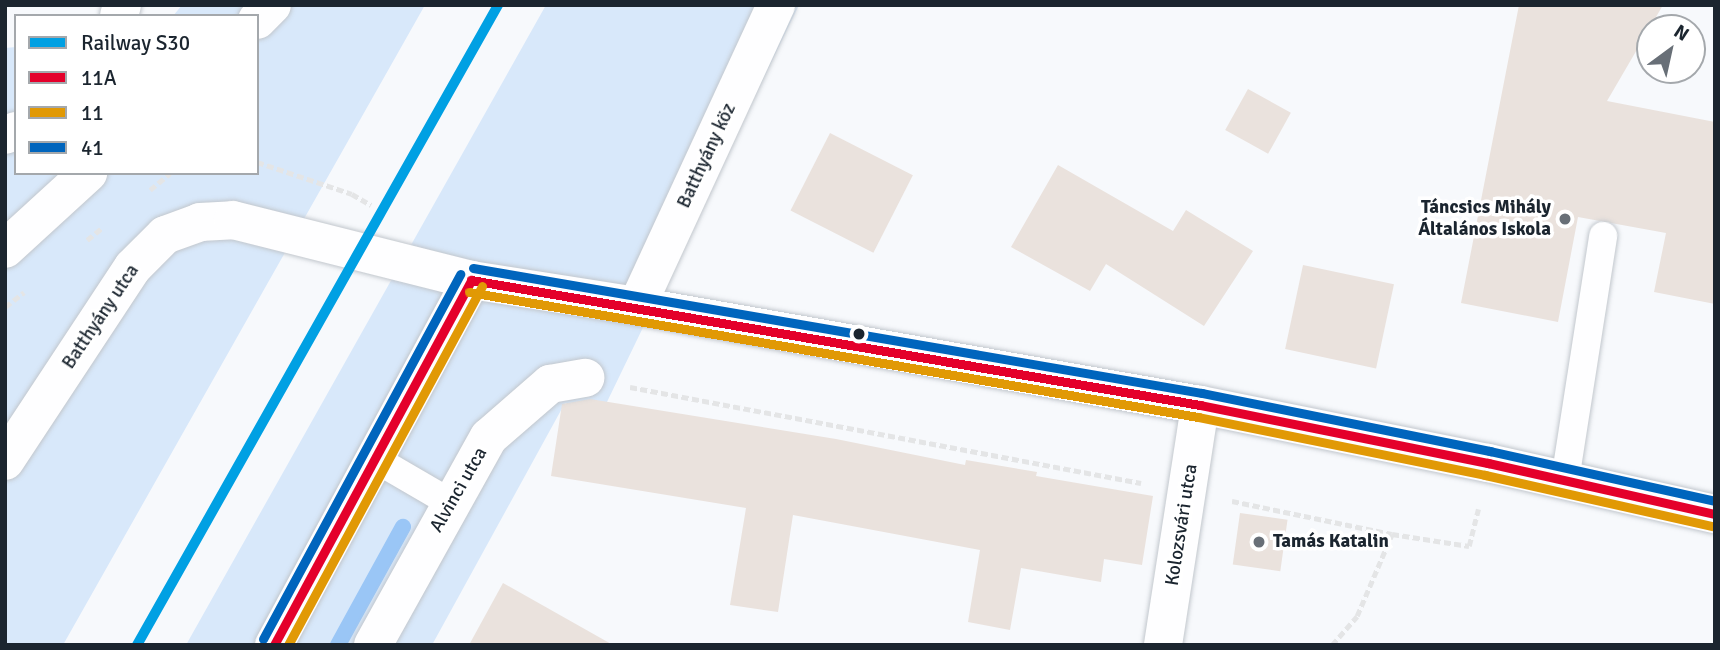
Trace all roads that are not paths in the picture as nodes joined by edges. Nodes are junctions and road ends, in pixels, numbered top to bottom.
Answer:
1 (272, 5) edge
2 (776, 5) edge
3 (259, 18) edge
4 (86, 175) edge
5 (44, 211) junction
6 (5, 232) edge
7 (1603, 236) dead end
8 (5, 249) edge
9 (471, 281) junction
10 (638, 306) junction
11 (585, 378) road end
12 (1200, 405) junction
13 (377, 460) junction
14 (5, 461) edge
15 (1565, 480) junction
16 (451, 503) junction
17 (1715, 514) edge
18 (274, 645) edge
19 (373, 645) edge
20 (1163, 645) edge

1 - 3 street
2 - 10 street, Batthyány köz
4 - 5 street
5 - 6 street
5 - 8 street
7 - 15 lane
9 - 10 street, Batthyány utca
9 - 13 street
9 - 14 street, Batthyány utca
10 - 12 street, Batthyány utca
11 - 16 street, Alvinci utca
12 - 15 street, Batthyány utca
12 - 20 street, Kolozsvári utca
13 - 16 lane
13 - 18 street
15 - 17 street, Batthyány utca
16 - 19 street, Alvinci utca

